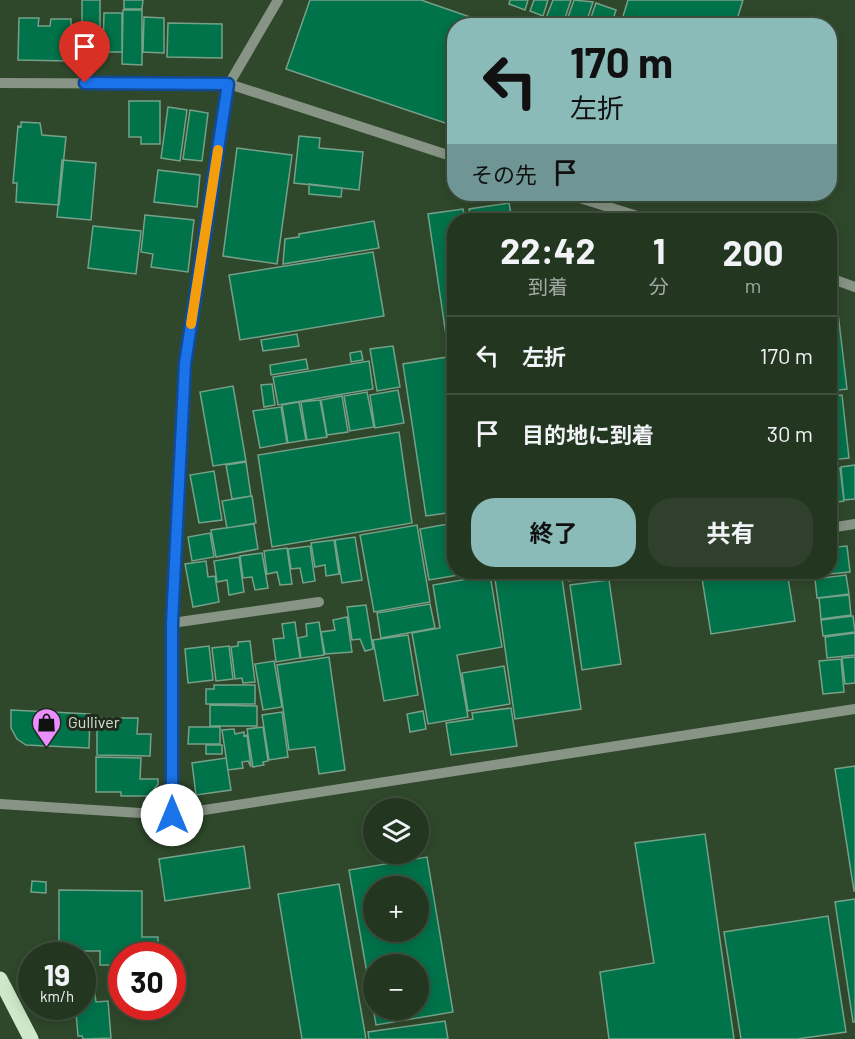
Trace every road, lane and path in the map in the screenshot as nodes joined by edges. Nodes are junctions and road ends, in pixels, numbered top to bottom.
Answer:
1 (278, 0) edge
2 (0, 82) edge
3 (228, 84) junction
4 (447, 155) edge
5 (589, 201) edge
6 (628, 213) edge
7 (837, 281) edge
8 (855, 287) edge
9 (855, 524) edge
10 (837, 527) edge
11 (319, 602) dead end
12 (172, 623) junction
13 (855, 709) edge
14 (0, 804) edge
15 (172, 815) junction
16 (0, 979) edge
17 (0, 1000) edge
18 (21, 1024) junction
19 (30, 1039) edge

1 - 3 street
2 - 3 street
3 - 4 street
3 - 12 street
5 - 6 street
7 - 8 street
9 - 10 street
11 - 12 street
12 - 15 street
13 - 15 street
14 - 15 street
16 - 18 main road
17 - 18 main road
18 - 19 main road

